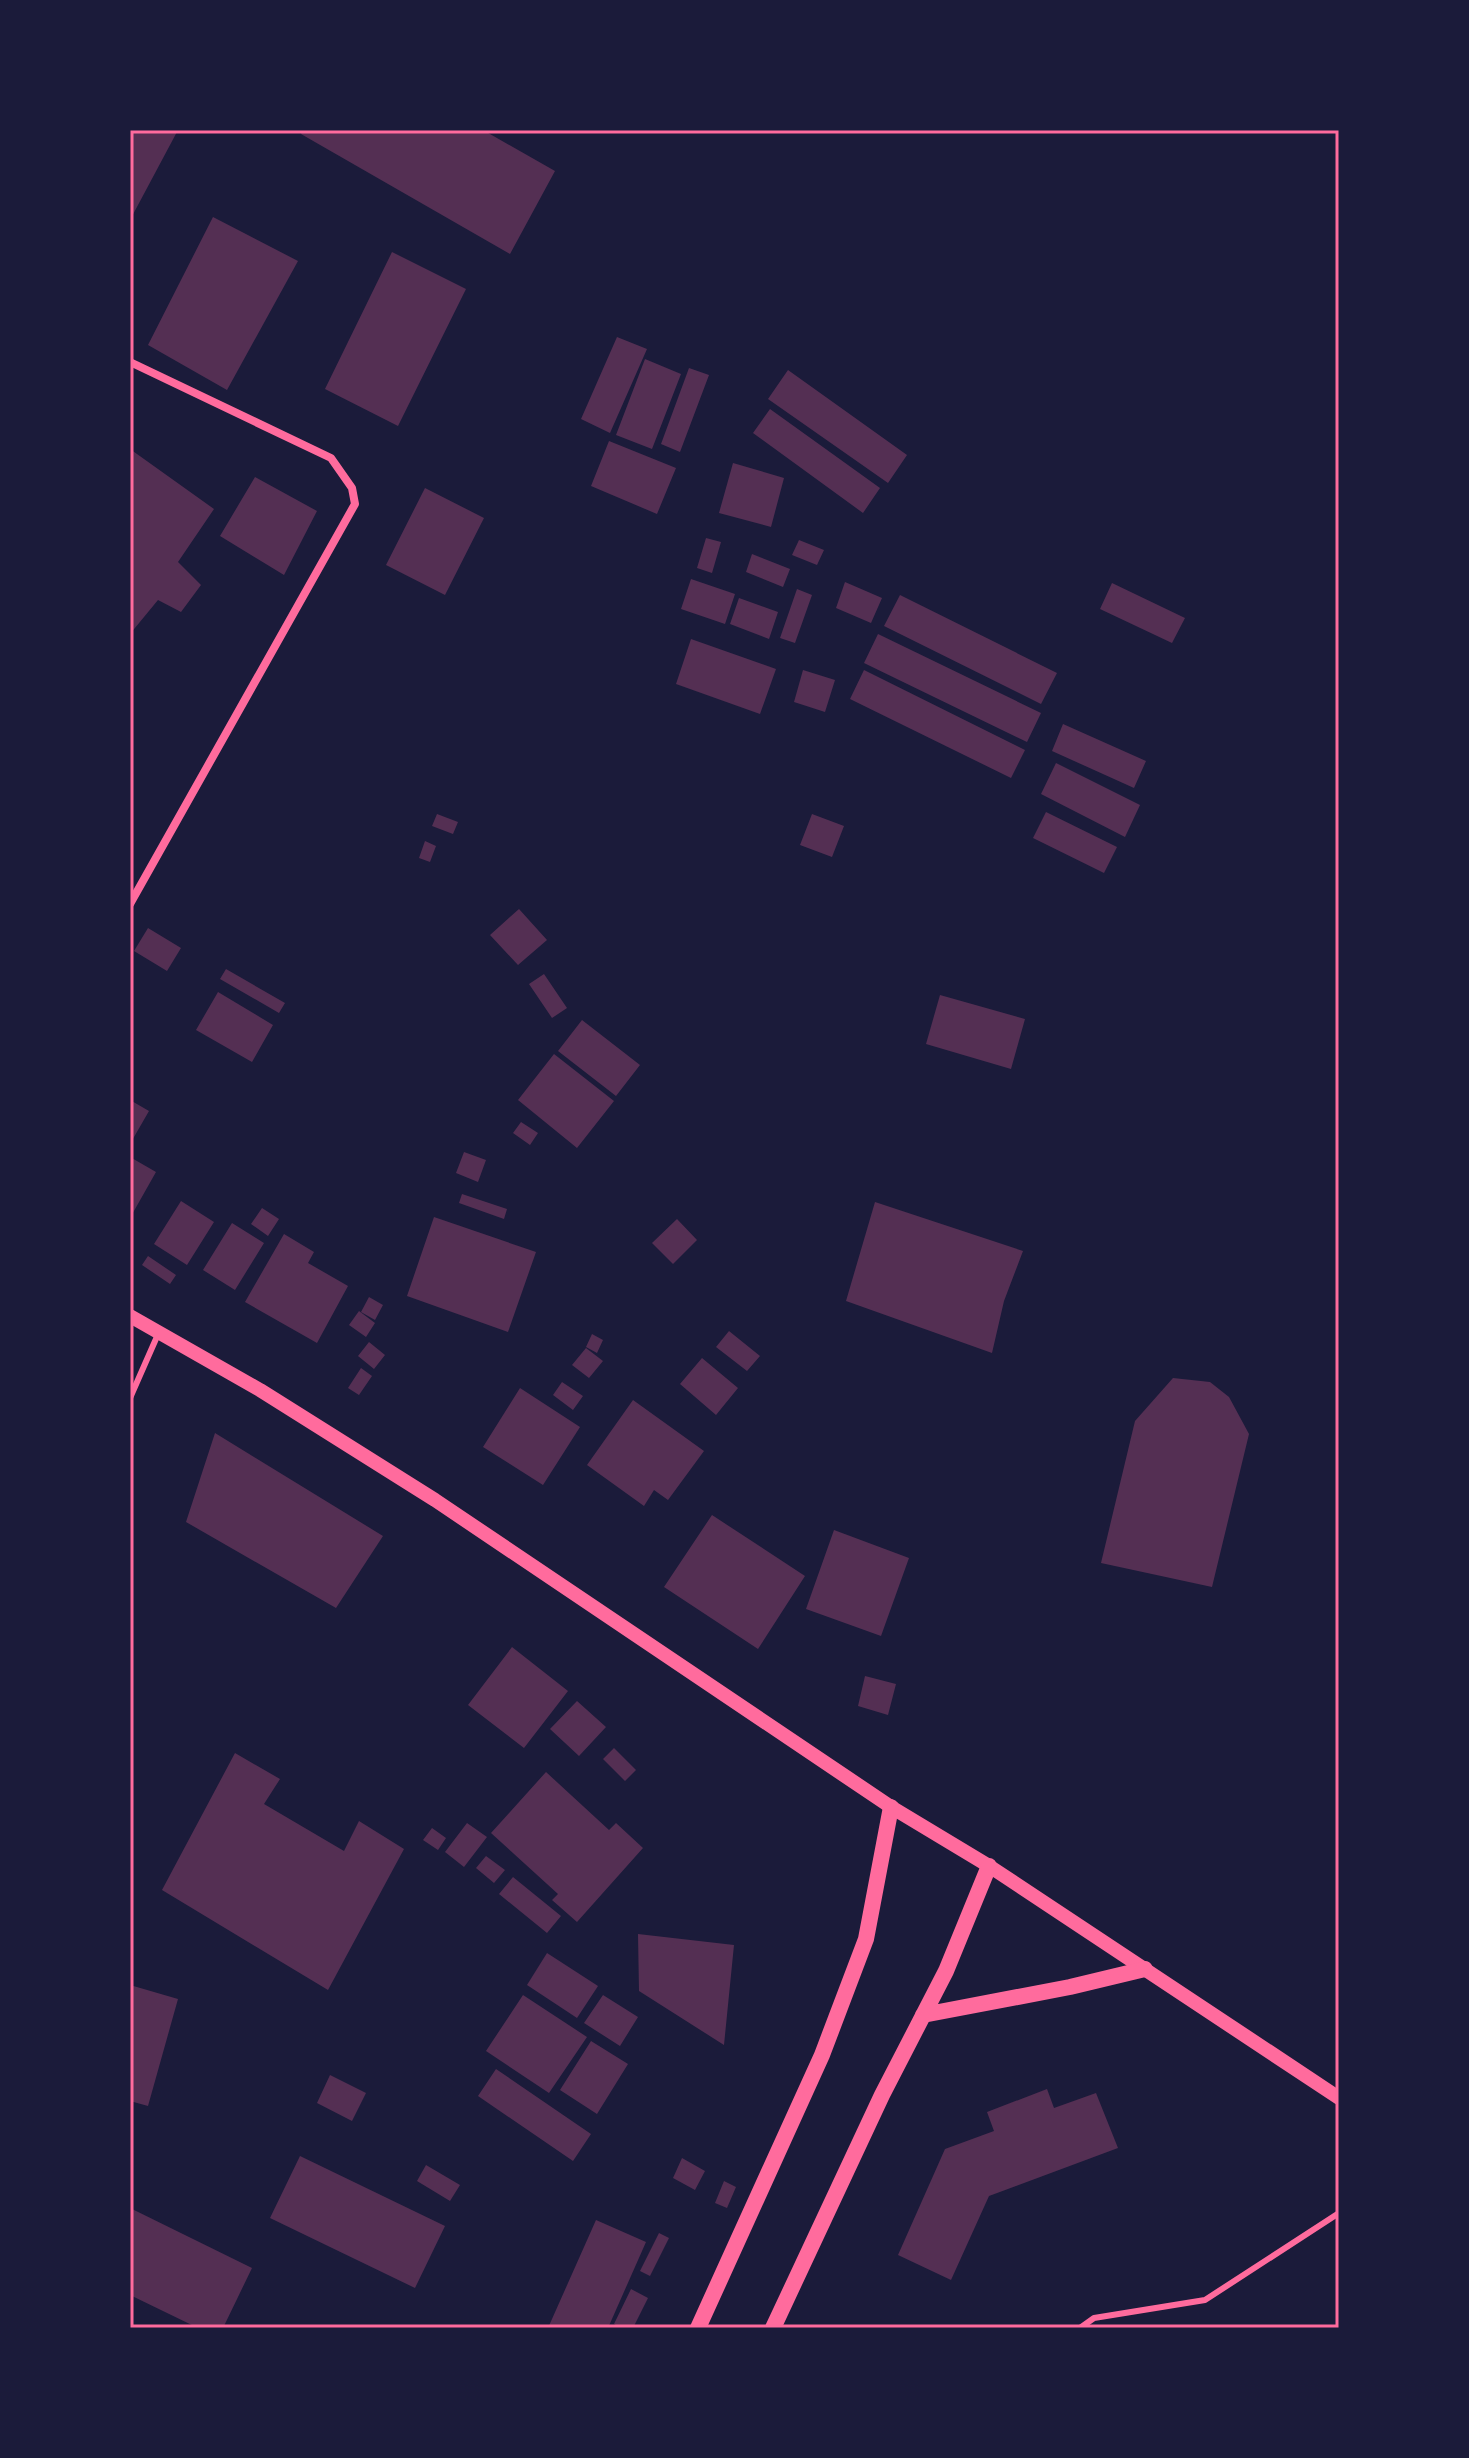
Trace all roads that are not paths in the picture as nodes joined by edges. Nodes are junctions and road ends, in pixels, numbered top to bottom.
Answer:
1 (130, 362) edge
2 (130, 904) edge
3 (130, 1316) edge
4 (159, 1332) junction
5 (130, 1398) edge
6 (891, 1807) junction
7 (989, 1866) junction
8 (1145, 1969) junction
9 (923, 2015) junction
10 (1339, 2098) edge
11 (1339, 2213) edge
12 (698, 2328) edge
13 (773, 2328) edge
14 (1080, 2328) edge

1 - 2 street
3 - 4 street
4 - 5 lane
4 - 6 street
6 - 7 street
6 - 12 main road
7 - 8 street
7 - 9 main road
8 - 9 main road
8 - 10 street
9 - 13 main road
11 - 14 lane

